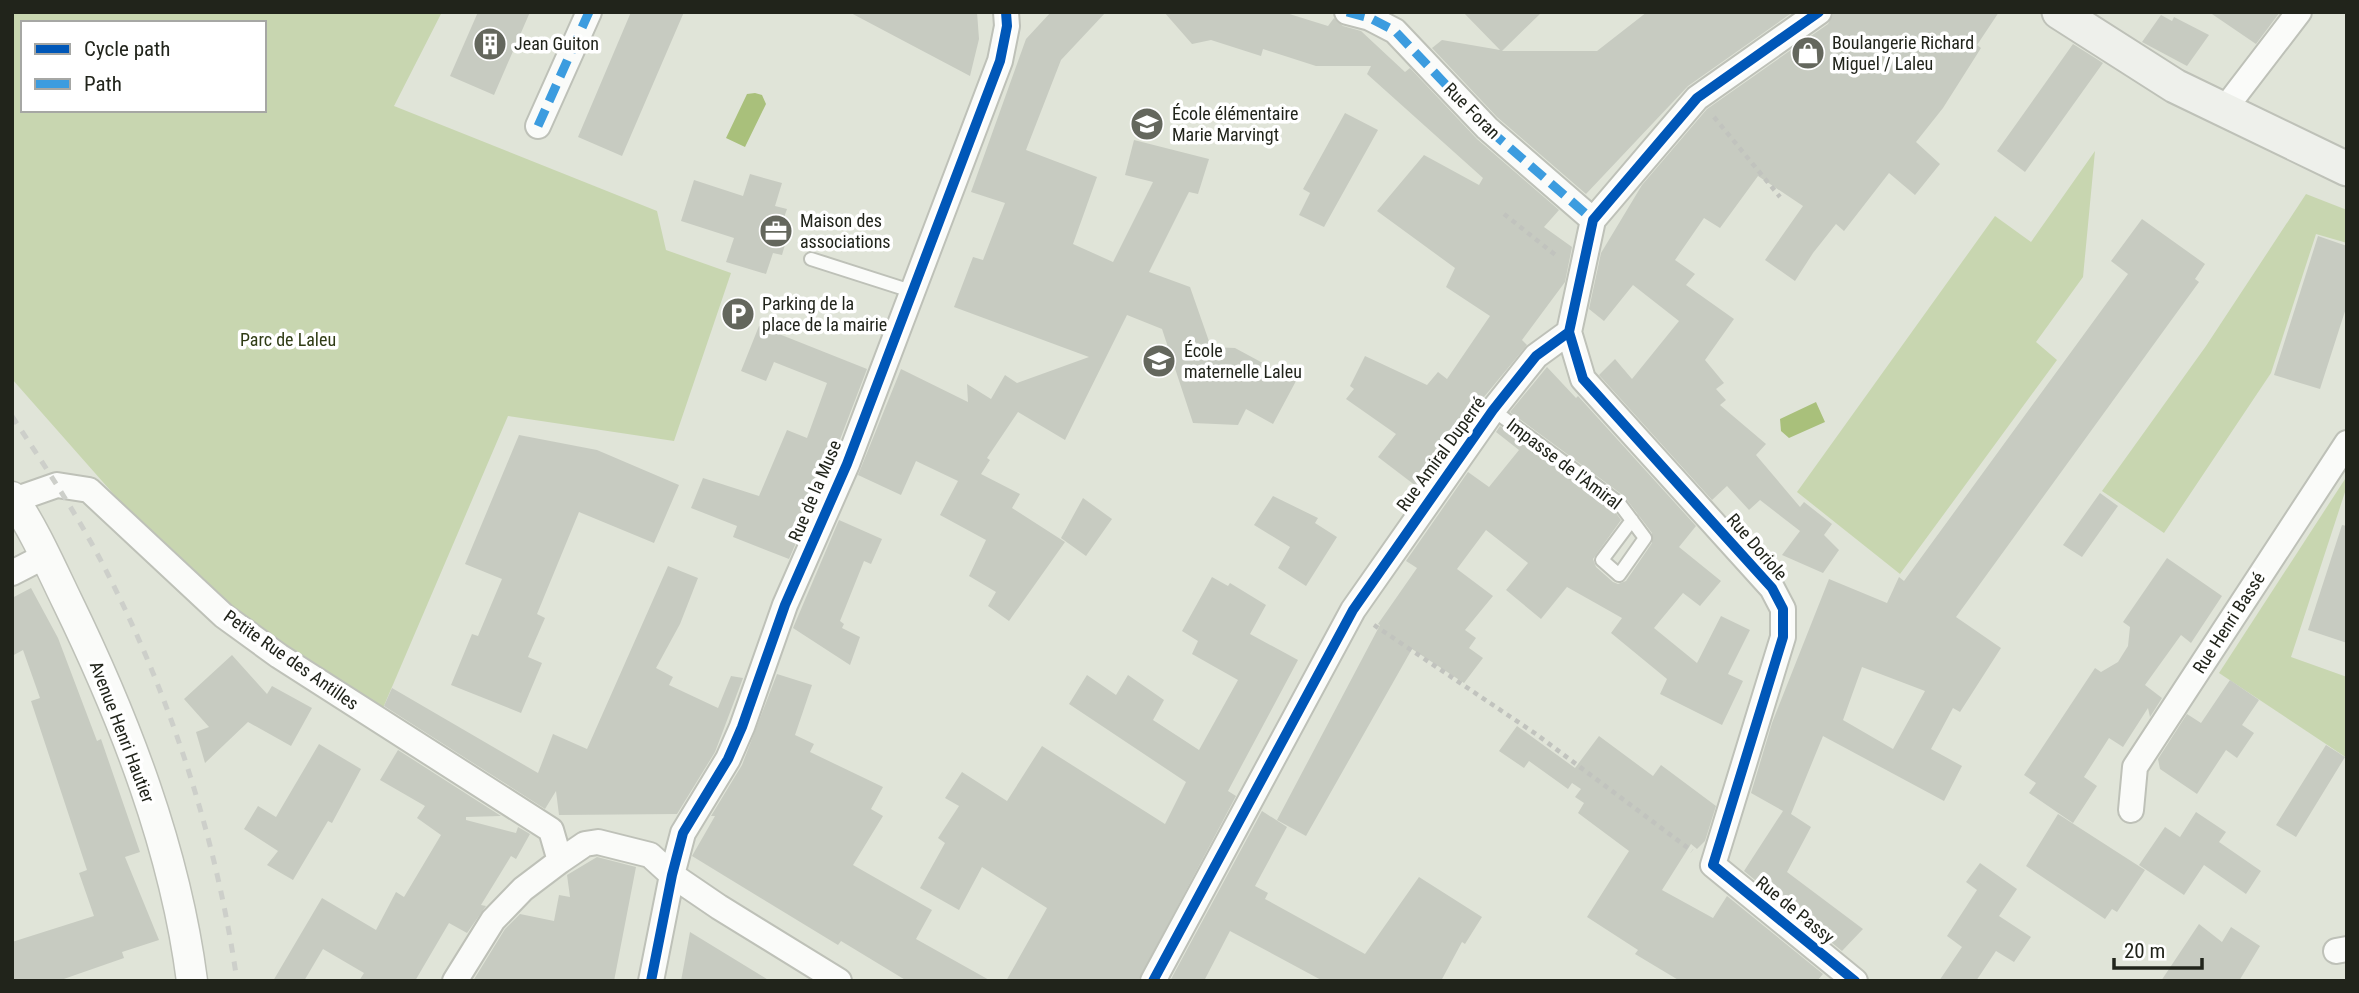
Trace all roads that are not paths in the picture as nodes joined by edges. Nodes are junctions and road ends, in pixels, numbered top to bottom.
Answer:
1 (589, 12) edge
2 (1006, 12) edge
3 (1347, 12) edge
4 (1819, 12) edge
5 (2059, 12) edge
6 (2299, 12) edge
7 (2223, 111) junction
8 (538, 126) dead end
9 (2347, 169) edge
10 (1592, 220) junction
11 (811, 259) dead end
12 (911, 291) junction
13 (1569, 332) junction
14 (1493, 410) junction
15 (2347, 443) edge
16 (13, 498) edge
17 (1632, 520) dead end
18 (45, 556) junction
19 (12, 573) edge
20 (2131, 810) dead end
21 (560, 861) junction
22 (1713, 865) joint
23 (671, 875) junction
24 (1851, 980) edge
25 (192, 981) edge
26 (455, 981) edge
27 (651, 981) edge
28 (839, 981) edge
29 (1153, 981) edge

1 - 8 street
2 - 12 street, Rue de la Muse
3 - 10 street, Rue Foran
4 - 10 street
5 - 7 main road
6 - 7 street
7 - 9 main road
10 - 13 street
11 - 12 lane
12 - 23 street, Rue de la Muse
13 - 14 street, Rue Amiral Duperré
13 - 22 street, Rue Doriole
14 - 17 lane, Impasse de l'Amiral
14 - 29 street, Rue Amiral Duperré
15 - 20 street, Rue Henri Bassé
16 - 18 street, Avenue Henri Hautier
16 - 21 street, Petite Rue des Antilles
18 - 19 street
18 - 25 street, Avenue Henri Hautier
21 - 23 street
21 - 26 street
22 - 24 street, Rue de Passy
23 - 27 street, Rue de la Muse
23 - 28 street

